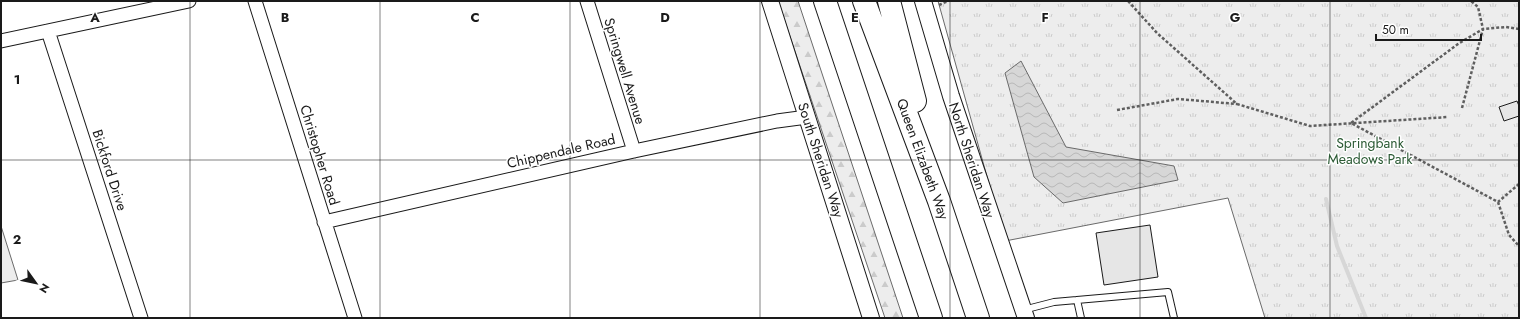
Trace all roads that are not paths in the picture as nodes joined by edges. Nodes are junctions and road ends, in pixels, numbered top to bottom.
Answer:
1 (189, 1) edge
2 (255, 1) edge
3 (587, 1) edge
4 (770, 1) edge
5 (825, 1) edge
6 (864, 1) edge
7 (888, 1) edge
8 (923, 1) edge
9 (48, 32) junction
10 (1, 41) edge
11 (807, 117) junction
12 (634, 151) junction
13 (939, 201) junction
14 (324, 222) junction
15 (1077, 300) junction
16 (1025, 314) edge
17 (141, 318) edge
18 (355, 318) edge
19 (872, 318) edge
20 (931, 318) edge
21 (978, 318) edge
22 (1081, 318) edge
23 (1174, 318) edge

1 - 9 street
2 - 14 street, Christopher Road
3 - 12 street, Springwell Avenue
4 - 11 street, South Sheridan Way
5 - 20 highway
6 - 13 highway, Queen Elizabeth Way
7 - 13 highway
8 - 16 street, North Sheridan Way
9 - 10 street
9 - 17 street, Bickford Drive
11 - 12 street, Chippendale Road
11 - 19 street, South Sheridan Way
12 - 14 street, Chippendale Road
13 - 21 highway, Queen Elizabeth Way
14 - 18 street, Christopher Road
15 - 16 lane
15 - 22 lane
15 - 23 lane

